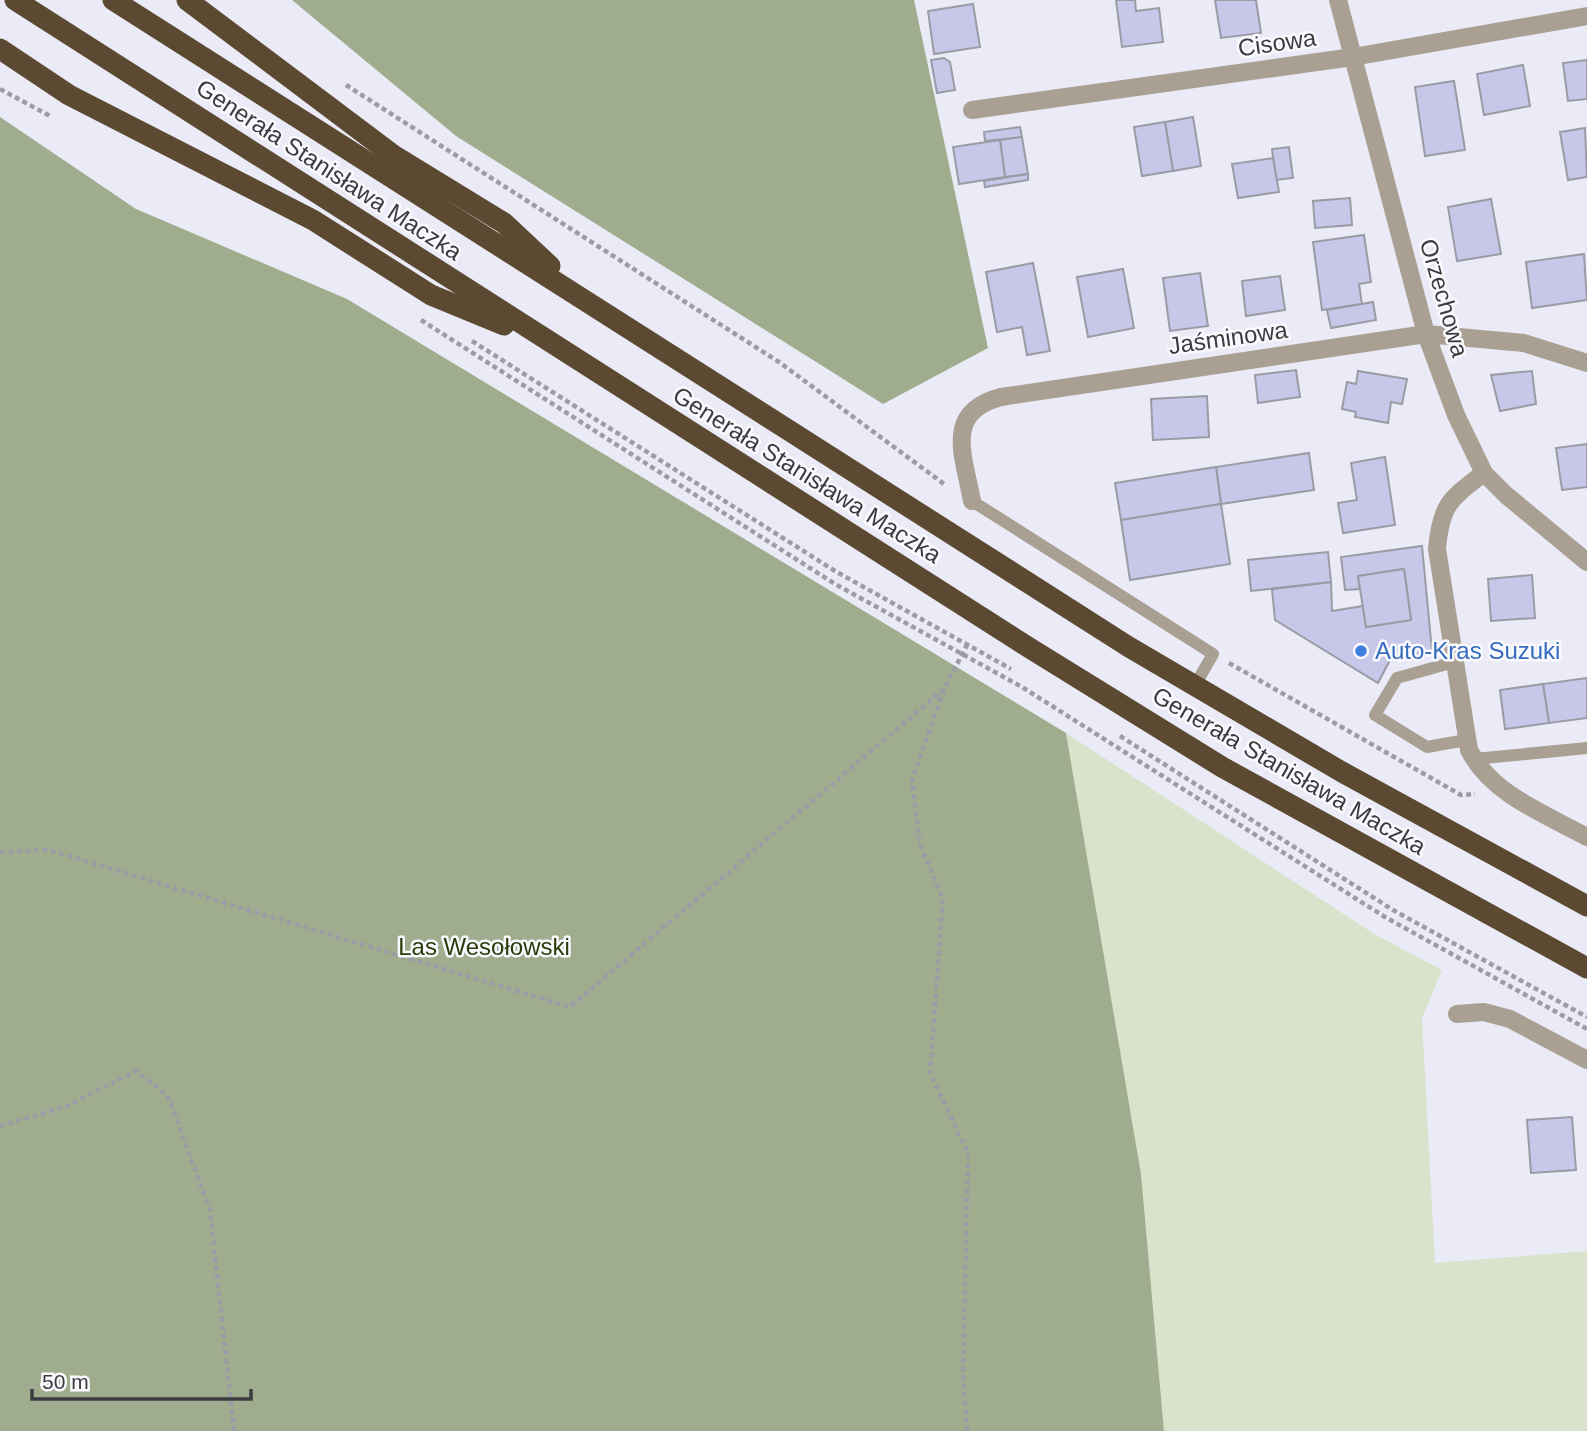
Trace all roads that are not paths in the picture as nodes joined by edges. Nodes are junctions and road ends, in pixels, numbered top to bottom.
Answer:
1 (15, 0) edge
2 (113, 0) edge
3 (187, 0) edge
4 (1338, 0) edge
5 (1587, 16) edge
6 (0, 49) edge
7 (1353, 57) junction
8 (972, 110) dead end
9 (585, 299) junction
10 (1426, 334) junction
11 (555, 346) junction
12 (1587, 363) edge
13 (1484, 473) junction
14 (972, 501) joint
15 (1587, 562) edge
16 (1454, 662) junction
17 (1194, 687) junction
18 (1466, 740) junction
19 (1587, 747) edge
20 (1474, 759) junction
21 (1587, 837) edge
22 (1587, 906) edge
23 (1587, 968) edge
24 (1457, 1014) dead end
25 (1587, 1060) edge

1 - 11 highway, Generała Stanisława Maczka
2 - 9 highway, Generała Stanisława Maczka
3 - 9 highway
4 - 7 street, Orzechowa
5 - 7 street, Cisowa
6 - 11 highway
7 - 8 street, Cisowa
7 - 10 street, Orzechowa
9 - 17 highway, Generała Stanisława Maczka
10 - 12 street, Jaśminowa
10 - 13 street, Orzechowa
10 - 14 street, Jaśminowa
11 - 23 highway, Generała Stanisława Maczka
13 - 15 street, Orzechowa
13 - 16 street
14 - 17 lane
16 - 18 street
16 - 18 lane
17 - 22 highway, Generała Stanisława Maczka
18 - 20 street
19 - 20 lane
20 - 21 street
24 - 25 street

